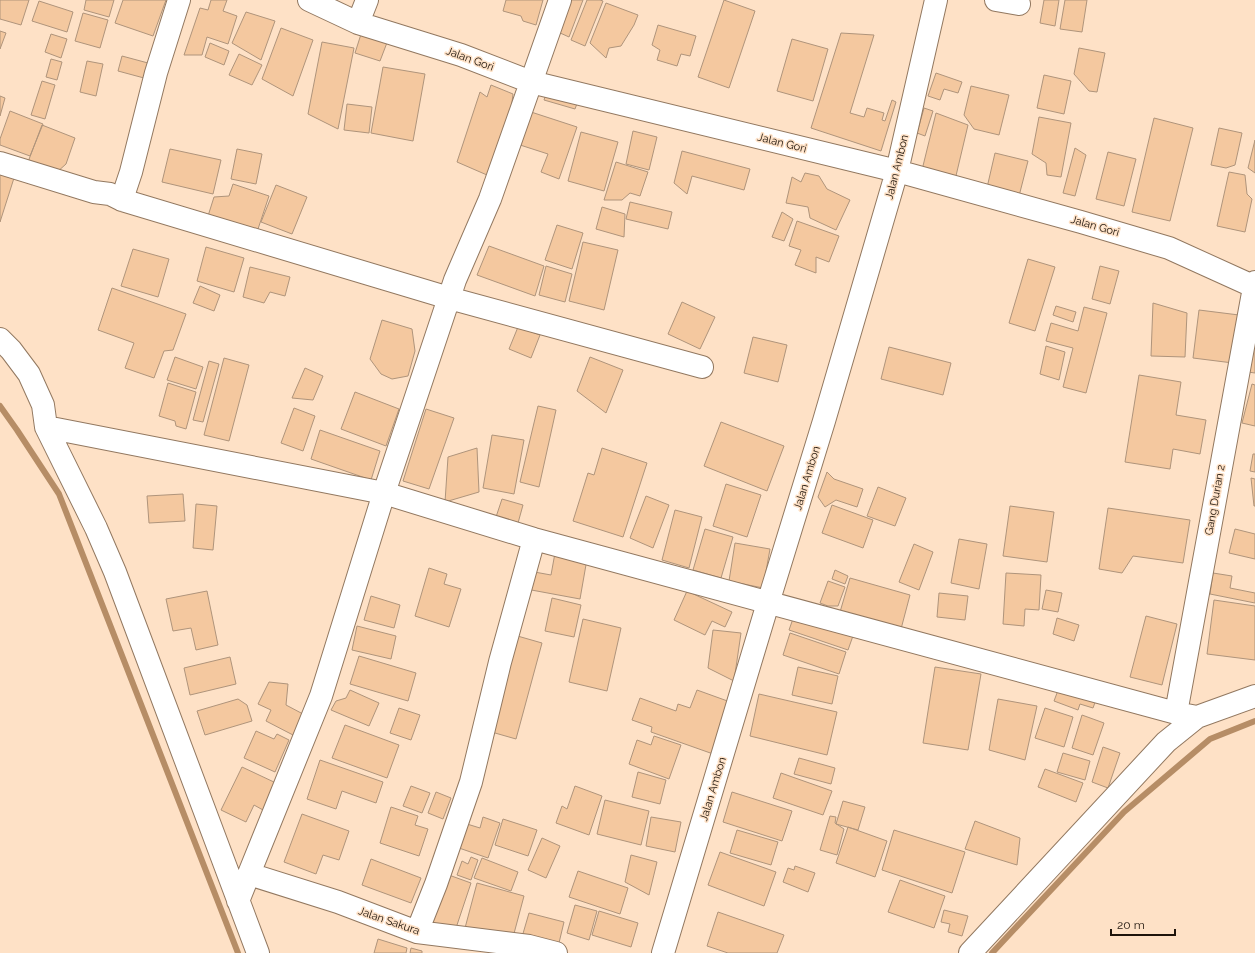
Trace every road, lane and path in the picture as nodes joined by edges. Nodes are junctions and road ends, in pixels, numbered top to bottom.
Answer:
1 (179, 0) edge
2 (309, 0) edge
3 (367, 0) edge
4 (560, 0) edge
5 (936, 0) edge
6 (996, 0) edge
7 (1019, 4) dead end
8 (358, 23) junction
9 (530, 82) junction
10 (0, 163) edge
11 (897, 171) junction
12 (122, 200) junction
13 (1255, 285) edge
14 (449, 298) junction
15 (0, 339) edge
16 (702, 367) dead end
17 (46, 427) junction
18 (384, 493) junction
19 (534, 539) junction
20 (768, 602) junction
21 (1255, 696) edge
22 (1176, 713) junction
23 (1197, 717) junction
24 (249, 874) junction
25 (238, 901) junction
26 (417, 932) junction
27 (258, 953) edge
28 (556, 953) edge
29 (663, 953) edge
30 (970, 953) edge

1 - 12 street
2 - 8 street, Jalan Gori
3 - 8 street
4 - 9 street
5 - 11 street, Jalan Ambon
6 - 7 street
8 - 9 street, Jalan Gori
9 - 11 street, Jalan Gori
9 - 14 street
10 - 12 street
11 - 13 street, Jalan Gori
11 - 20 street, Jalan Ambon
12 - 14 street
13 - 22 street, Gang Durian 2
14 - 16 street
14 - 18 street
15 - 17 street
17 - 18 street
17 - 25 street
18 - 19 street
18 - 24 street
19 - 20 street
19 - 26 street
20 - 22 street
20 - 29 street, Jalan Ambon
21 - 23 street
22 - 23 street
23 - 30 street
24 - 25 street
24 - 26 street, Jalan Sakura
25 - 27 street
26 - 28 street, Jalan Sakura

